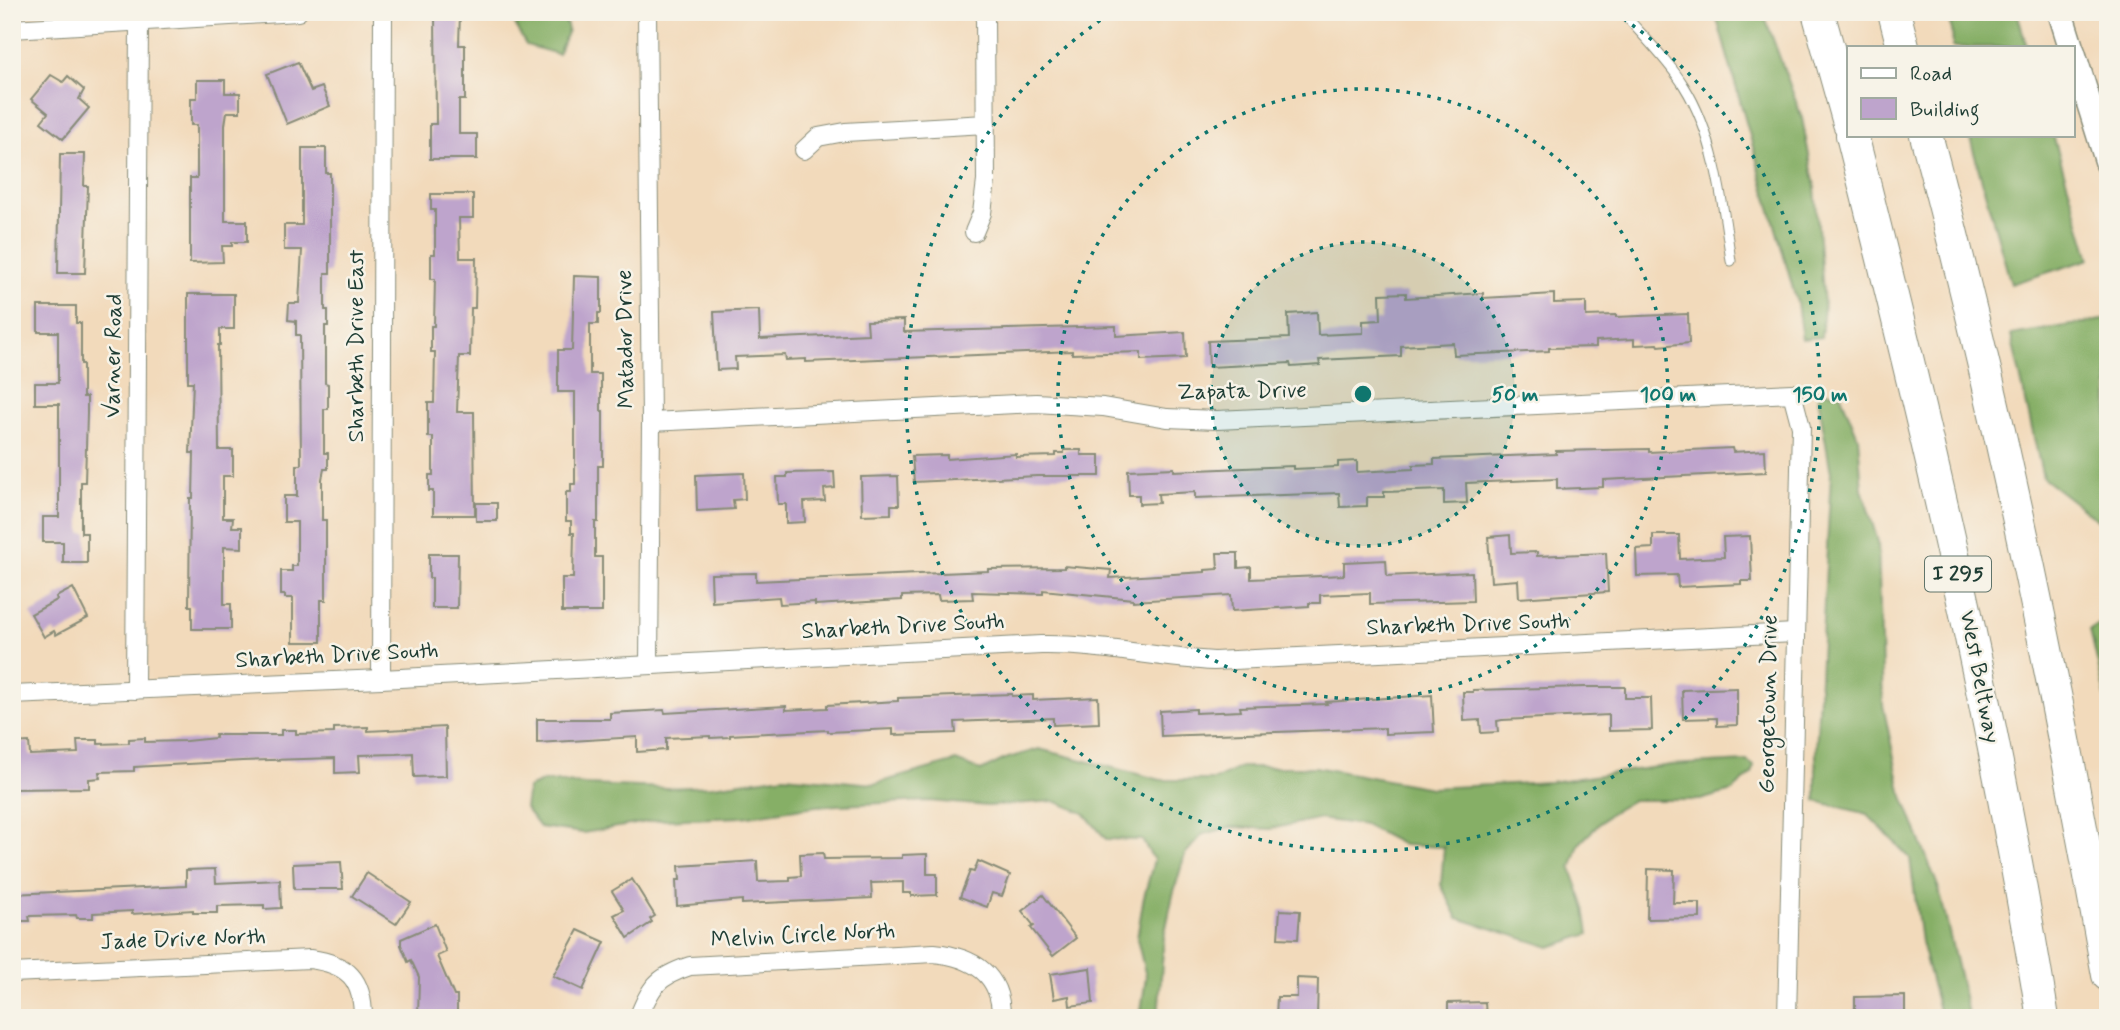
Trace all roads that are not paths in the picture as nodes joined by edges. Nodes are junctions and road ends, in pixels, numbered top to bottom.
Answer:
1 (298, 12) edge
2 (383, 12) edge
3 (647, 12) edge
4 (985, 12) edge
5 (1622, 12) edge
6 (1818, 12) edge
7 (1894, 12) edge
8 (2060, 12) edge
9 (139, 21) junction
10 (12, 29) edge
11 (1903, 46) edge
12 (2071, 46) edge
13 (2074, 56) edge
14 (1847, 116) edge
15 (986, 124) junction
16 (1852, 136) edge
17 (1926, 136) edge
18 (804, 150) dead end
19 (2108, 164) edge
20 (974, 232) dead end
21 (1731, 261) dead end
22 (1792, 393) joint
23 (652, 422) junction
24 (1795, 633) junction
25 (649, 664) junction
26 (381, 679) junction
27 (135, 690) junction
28 (12, 695) edge
29 (12, 973) edge
30 (2108, 975) edge
31 (363, 1018) edge
32 (638, 1018) edge
33 (1001, 1018) edge
34 (1787, 1018) edge
35 (2043, 1018) edge

1 - 9 street
2 - 26 street, Sharbeth Drive East
3 - 23 street, Matador Drive
4 - 15 street
5 - 21 lane
6 - 14 highway
7 - 11 highway
8 - 12 street
9 - 10 street
9 - 27 street, Varner Road
13 - 19 street
15 - 18 street
15 - 20 street
16 - 35 highway, West Beltway / I 295
17 - 30 highway, I 295
22 - 23 street, Zapata Drive
22 - 24 street, Georgetown Drive
23 - 25 street, Matador Drive
24 - 25 street, Sharbeth Drive South
24 - 34 street, Georgetown Drive
25 - 26 street, Sharbeth Drive South
26 - 27 street, Sharbeth Drive South
27 - 28 street, Sharbeth Drive South
29 - 31 street, Jade Drive North
32 - 33 street, Melvin Circle North

